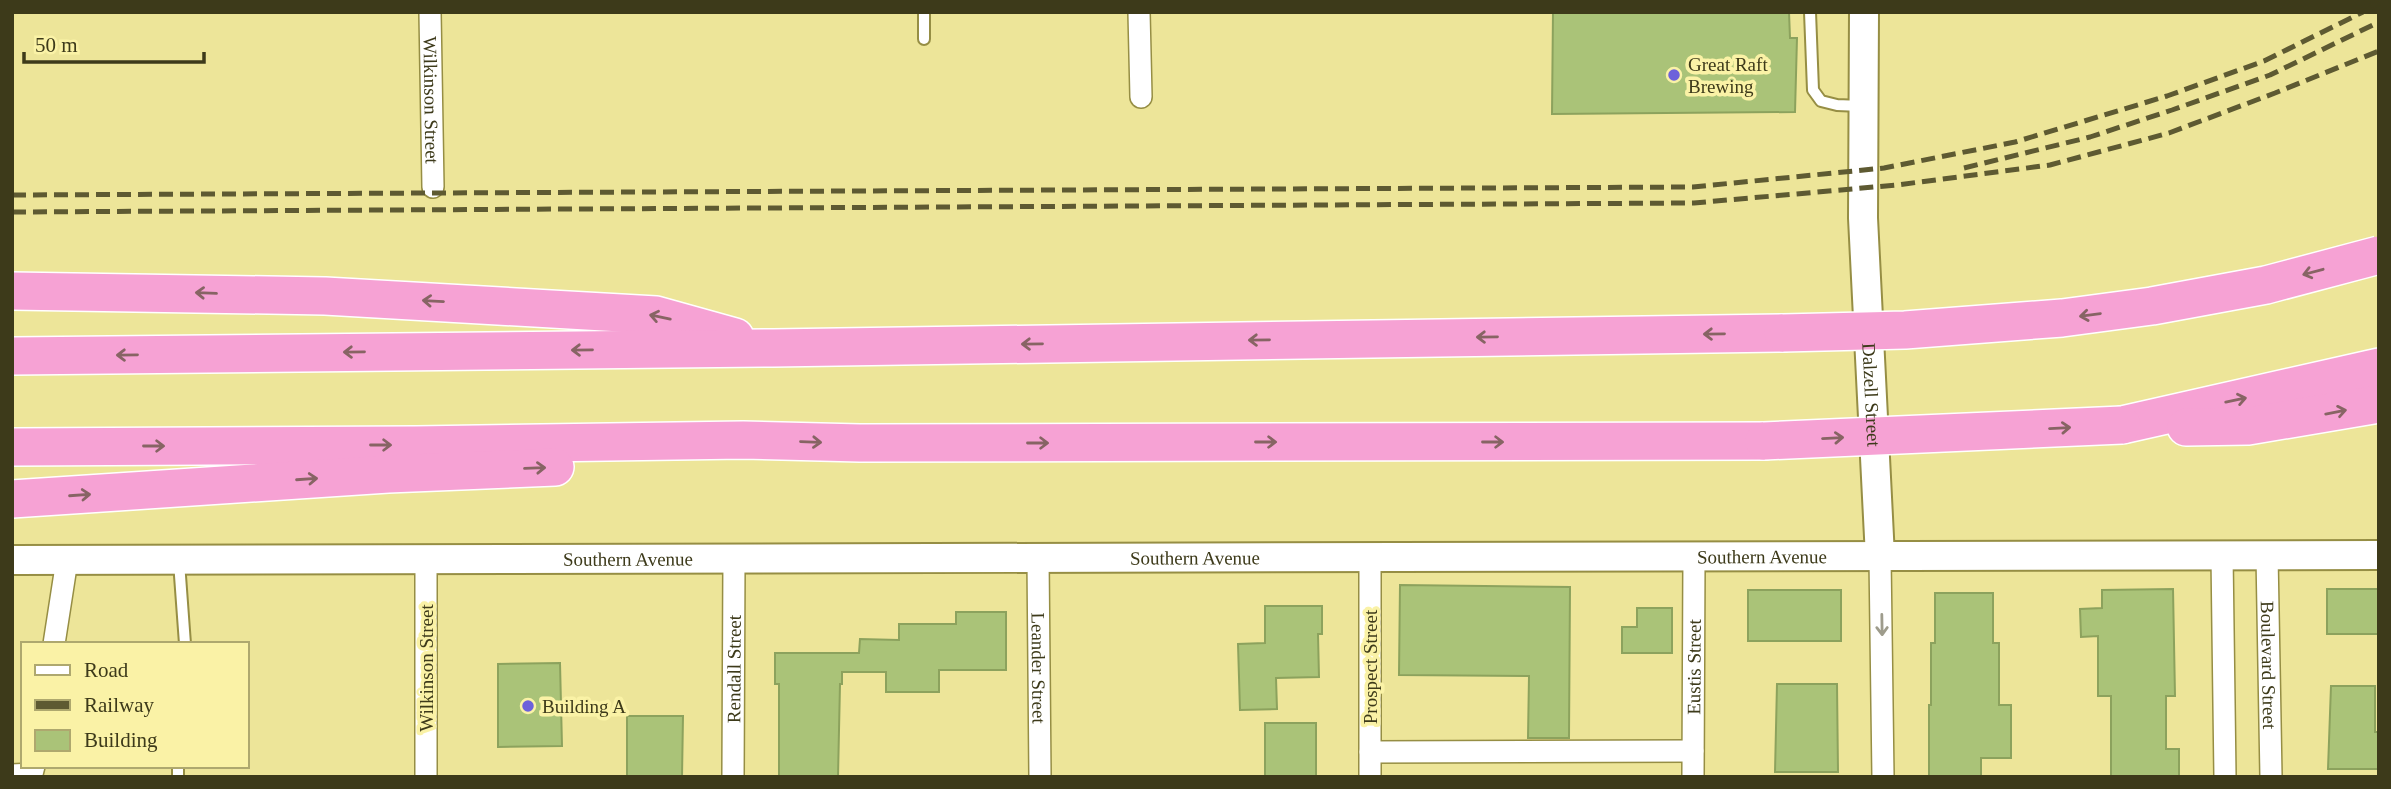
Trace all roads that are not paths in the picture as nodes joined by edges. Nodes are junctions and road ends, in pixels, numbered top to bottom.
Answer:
1 (430, 12) edge
2 (924, 12) edge
3 (1139, 12) edge
4 (1810, 12) edge
5 (1864, 12) edge
6 (924, 39) dead end
7 (1141, 97) dead end
8 (1864, 107) junction
9 (433, 187) dead end
10 (2379, 255) edge
11 (12, 290) edge
12 (773, 348) junction
13 (12, 356) edge
14 (2379, 367) edge
15 (2379, 404) edge
16 (2122, 425) junction
17 (743, 440) junction
18 (12, 447) edge
19 (12, 499) edge
20 (2222, 555) junction
21 (2267, 555) junction
22 (2379, 555) edge
23 (1370, 557) junction
24 (1694, 557) junction
25 (1880, 557) junction
26 (1038, 558) junction
27 (179, 559) junction
28 (426, 559) junction
29 (734, 559) junction
30 (12, 560) edge
31 (67, 560) junction
32 (54, 642) edge
33 (185, 642) edge
34 (1693, 751) junction
35 (1370, 752) junction
36 (34, 768) edge
37 (12, 775) edge
38 (426, 777) edge
39 (733, 777) edge
40 (1040, 777) edge
41 (1370, 777) edge
42 (1693, 777) edge
43 (1883, 777) edge
44 (2225, 777) edge
45 (2271, 777) edge

1 - 9 street, Wilkinson Street
2 - 6 lane
3 - 7 street
4 - 8 lane
5 - 8 street, Dalzell Street
8 - 25 street, Dalzell Street
10 -> 12 highway, bridge
12 -> 11 highway
12 -> 13 highway
16 -> 14 highway
16 -> 15 highway
17 -> 16 highway, bridge
18 -> 17 highway
19 -> 17 highway
20 - 21 street, Southern Avenue
20 - 25 street, Southern Avenue
20 - 44 street
21 - 22 street, Southern Avenue
21 - 45 street, Boulevard Street
23 - 24 street, Southern Avenue
23 - 26 street, Southern Avenue
23 - 35 street, Prospect Street
24 - 25 street, Southern Avenue
24 - 34 street, Eustis Street
25 -> 43 street, Dalzell Street
26 - 29 street, Southern Avenue
26 - 40 street, Leander Street
27 - 28 street, Southern Avenue
27 - 31 street, Southern Avenue
27 - 33 lane
28 - 29 street, Southern Avenue
28 - 38 street, Wilkinson Street
29 - 39 street, Rendall Street
30 - 31 street, Southern Avenue
31 - 32 street
34 - 35 street
34 - 42 street, Eustis Street
35 - 41 street, Prospect Street
36 - 37 street

